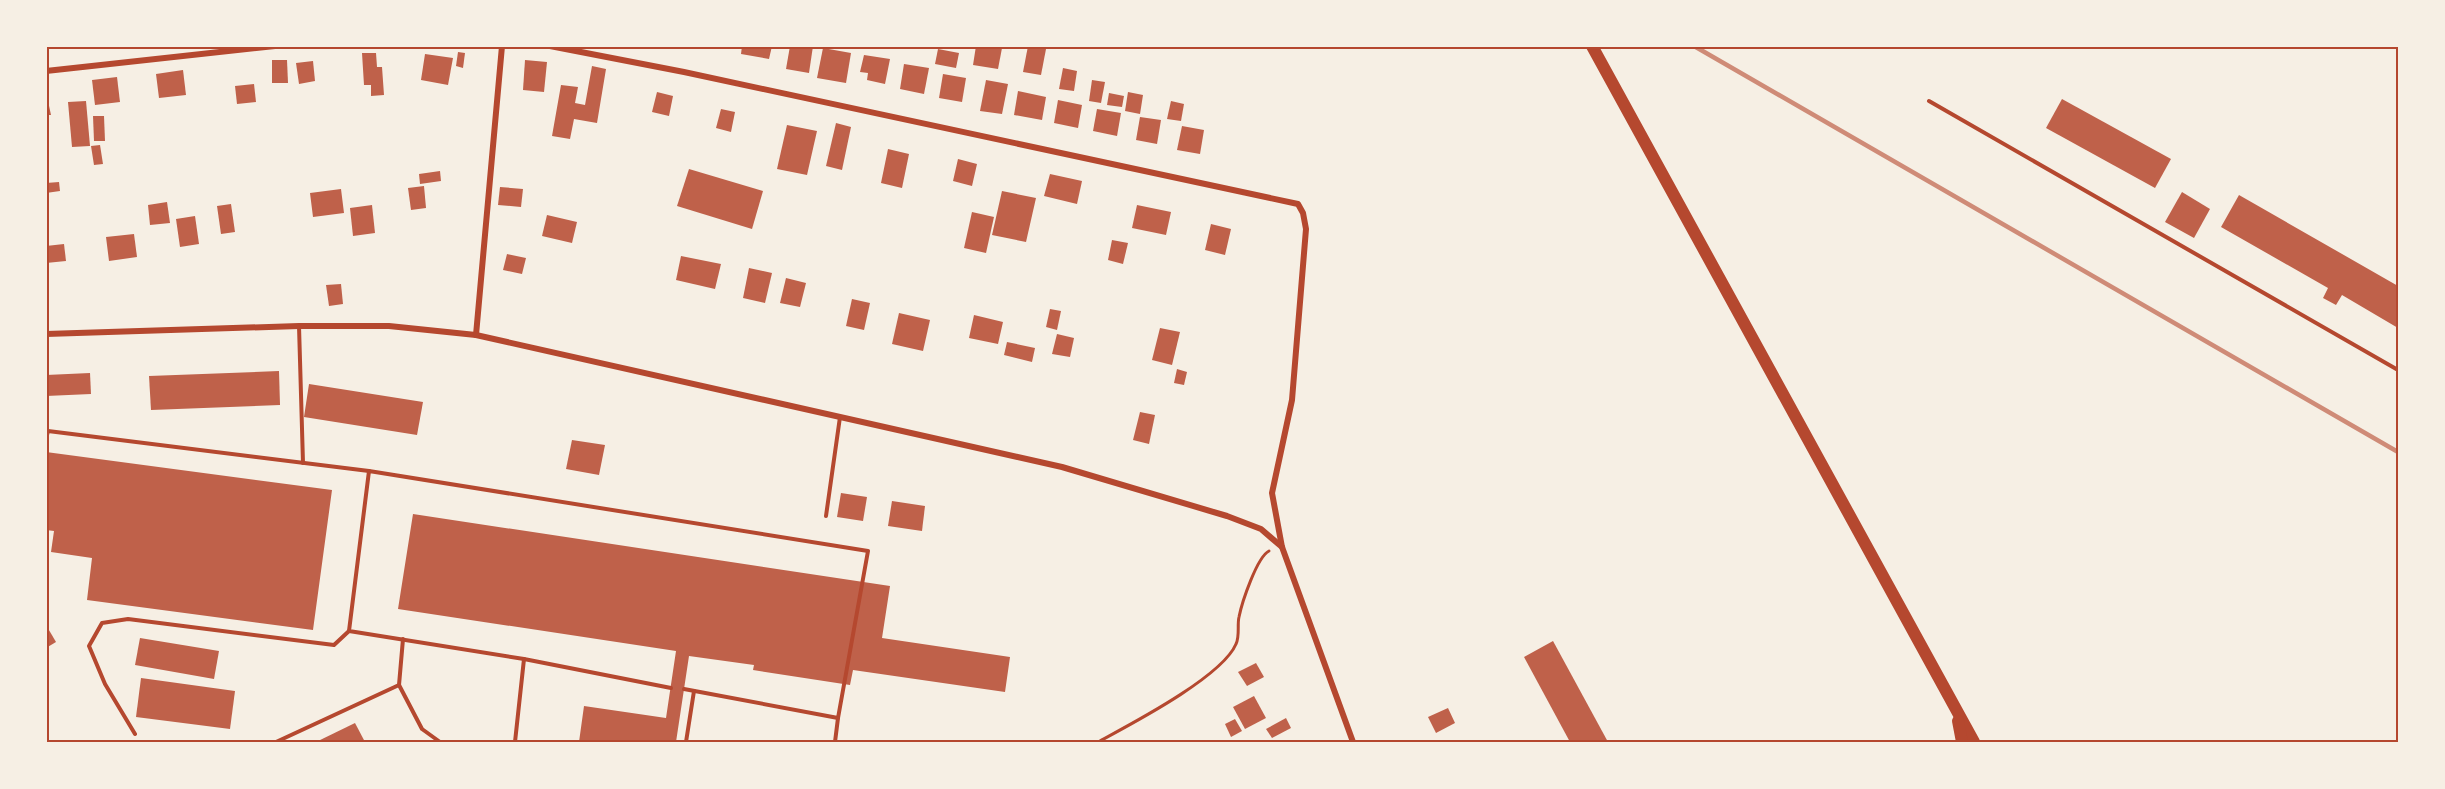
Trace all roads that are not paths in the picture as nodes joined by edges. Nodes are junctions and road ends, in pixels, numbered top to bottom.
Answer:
1 (275, 46) edge
2 (502, 46) edge
3 (550, 46) edge
4 (1592, 46) edge
5 (46, 71) edge
6 (1929, 101) dead end
7 (299, 326) junction
8 (46, 334) edge
9 (476, 335) junction
10 (2398, 370) edge
11 (840, 417) junction
12 (46, 439) edge
13 (303, 463) junction
14 (369, 471) junction
15 (826, 516) dead end
16 (1282, 547) junction
17 (349, 631) junction
18 (403, 639) junction
19 (524, 660) junction
20 (399, 686) junction
21 (671, 688) dead end
22 (684, 689) dead end
23 (694, 691) junction
24 (1955, 708) junction
25 (838, 718) junction
26 (135, 734) dead end
27 (276, 742) edge
28 (440, 742) edge
29 (515, 742) edge
30 (686, 742) edge
31 (835, 742) edge
32 (1353, 742) edge
33 (1962, 742) edge
34 (1974, 742) edge

1 - 5 street
2 - 9 street
3 - 16 street
4 - 24 main road
6 - 10 lane
7 - 8 street
7 - 9 street
7 - 13 lane
9 - 11 street
11 - 15 lane
11 - 16 street
12 - 13 lane
13 - 14 lane
14 - 17 lane
14 - 25 lane
16 - 32 street
17 - 18 lane
17 - 26 lane
18 - 19 lane
18 - 20 lane
19 - 21 lane
19 - 29 lane
20 - 27 lane
20 - 28 lane
22 - 23 lane
23 - 25 lane
23 - 30 lane
24 - 33 main road
24 - 34 main road
25 - 31 lane

